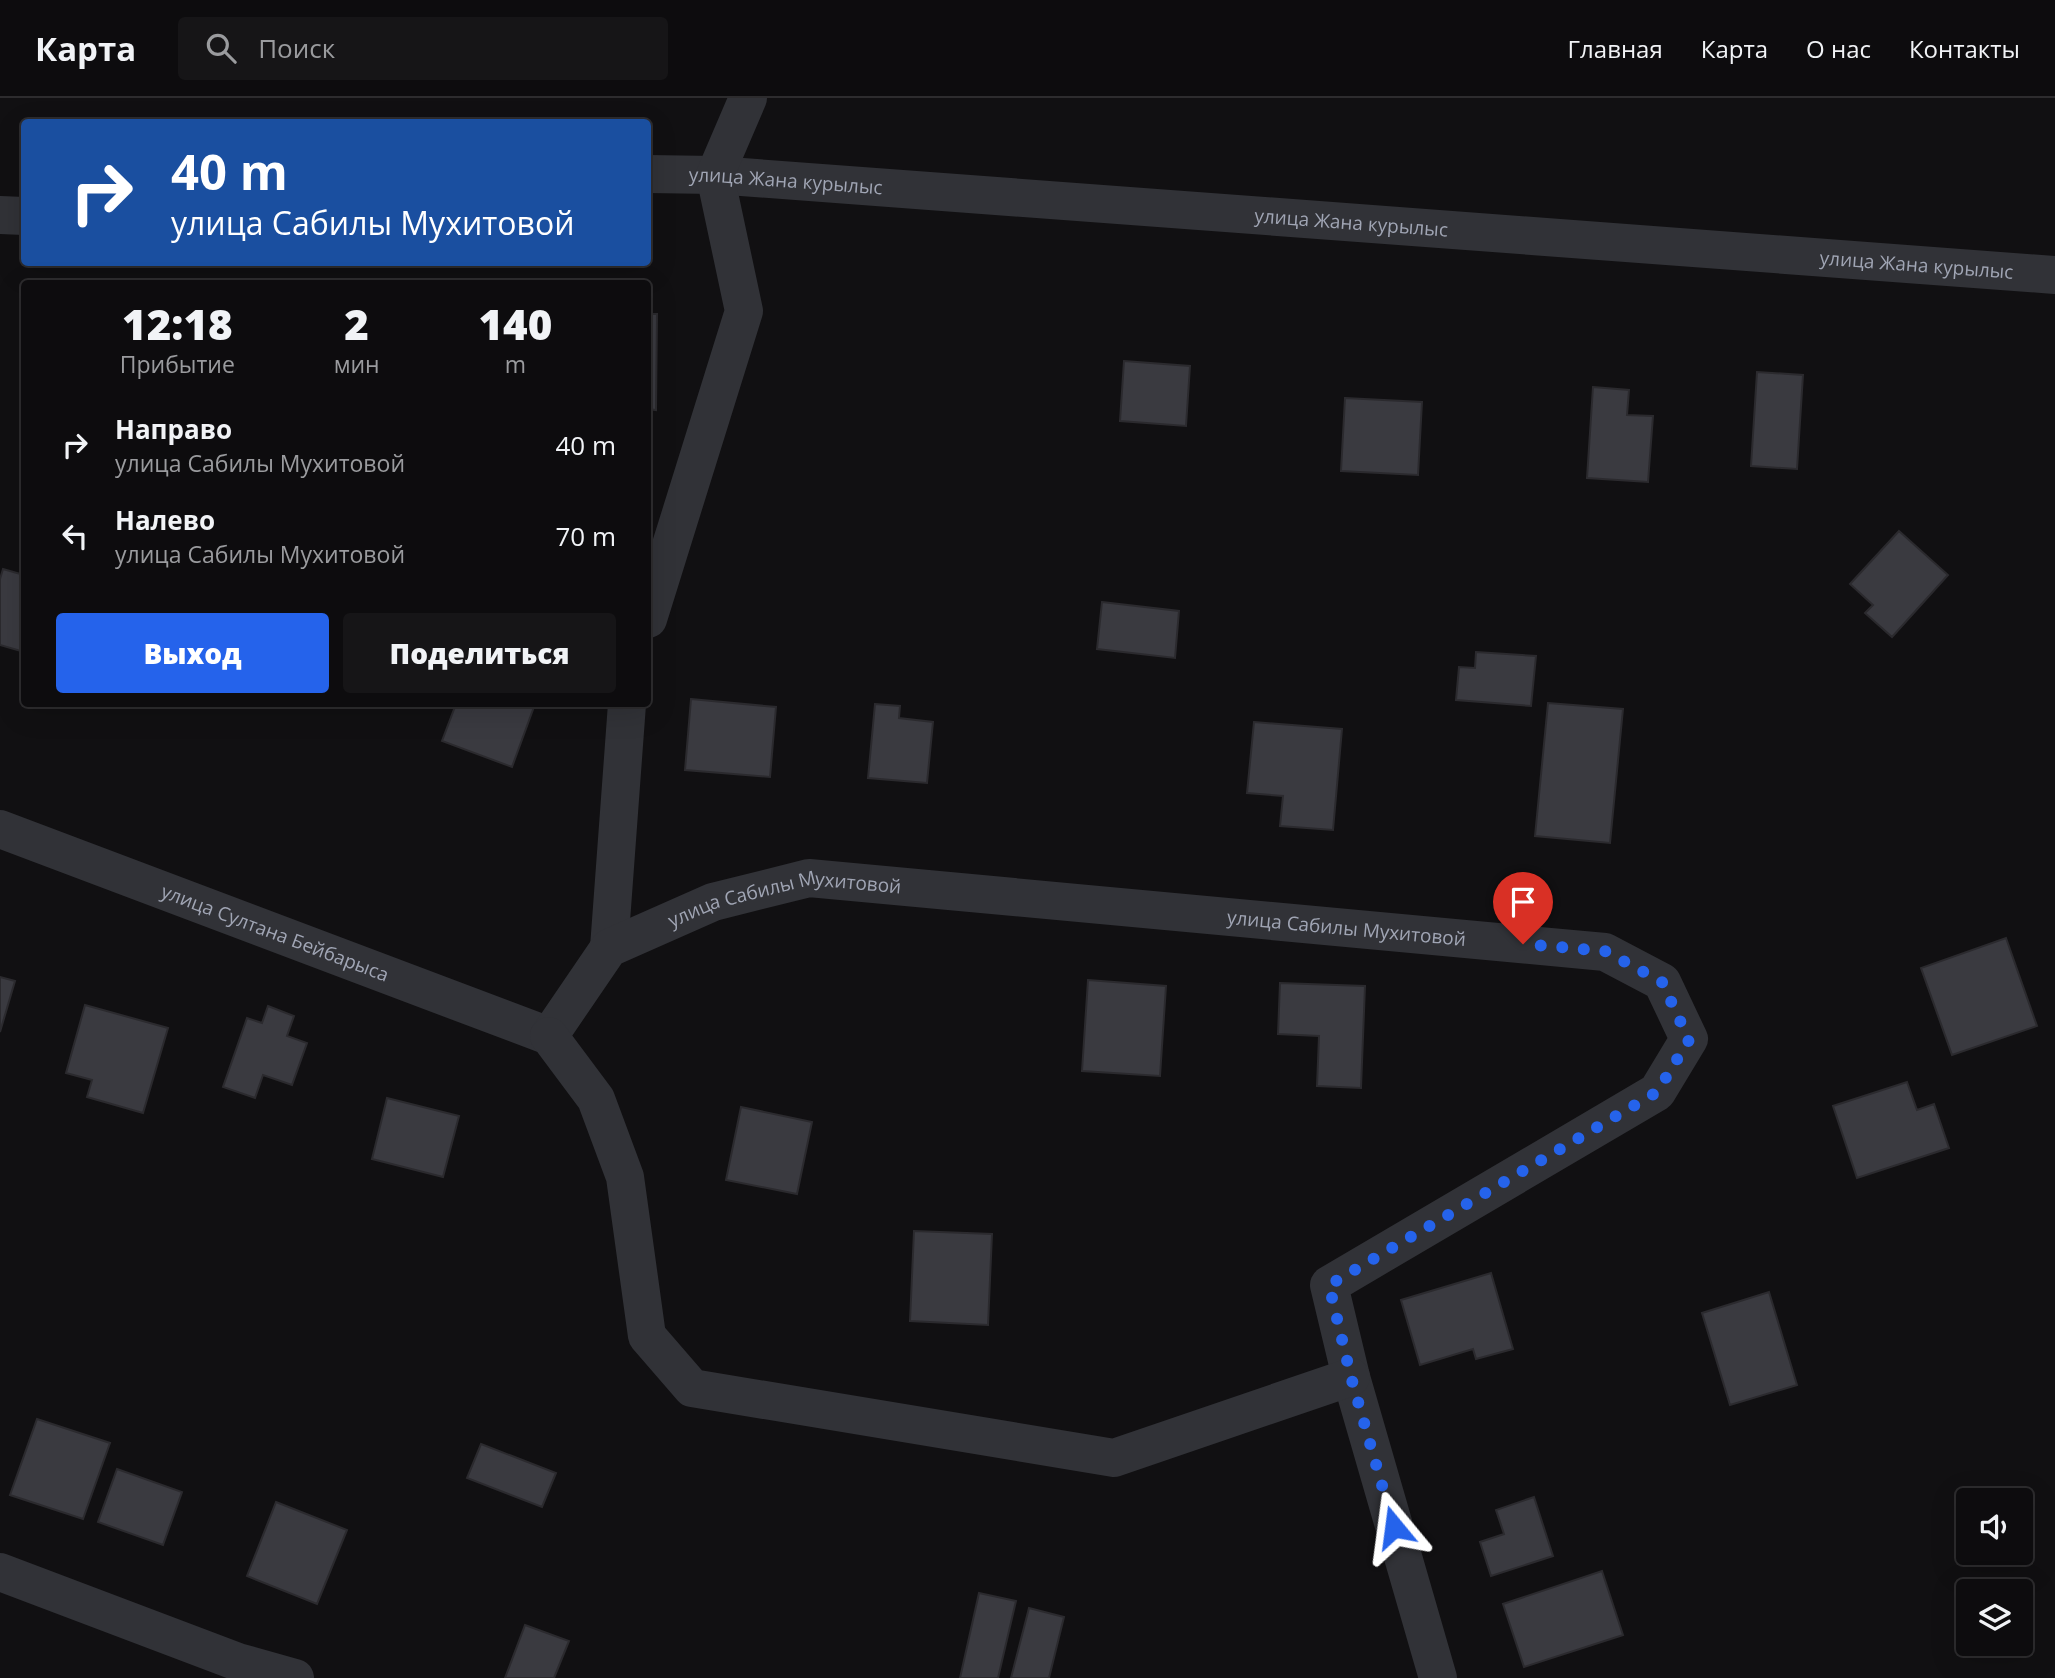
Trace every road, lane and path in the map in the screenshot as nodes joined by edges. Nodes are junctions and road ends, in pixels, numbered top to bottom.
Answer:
1 (748, 98) edge
2 (651, 174) edge
3 (715, 175) junction
4 (0, 215) edge
5 (21, 216) edge
6 (2055, 275) edge
7 (651, 609) edge
8 (627, 707) edge
9 (0, 829) edge
10 (609, 948) junction
11 (549, 1036) junction
12 (1351, 1377) junction
13 (0, 1572) edge
14 (295, 1678) edge
15 (1438, 1678) edge

1 - 3 street
2 - 3 street, улица Жана курылыс
3 - 6 street, улица Жана курылыс
3 - 7 street
4 - 5 street
8 - 10 street
9 - 11 street, улица Султана Бейбарыса
10 - 11 street
10 - 12 street, улица Сабилы Мухитовой
11 - 12 street
12 - 15 street, улица Сабилы Мухитовой
13 - 14 street

